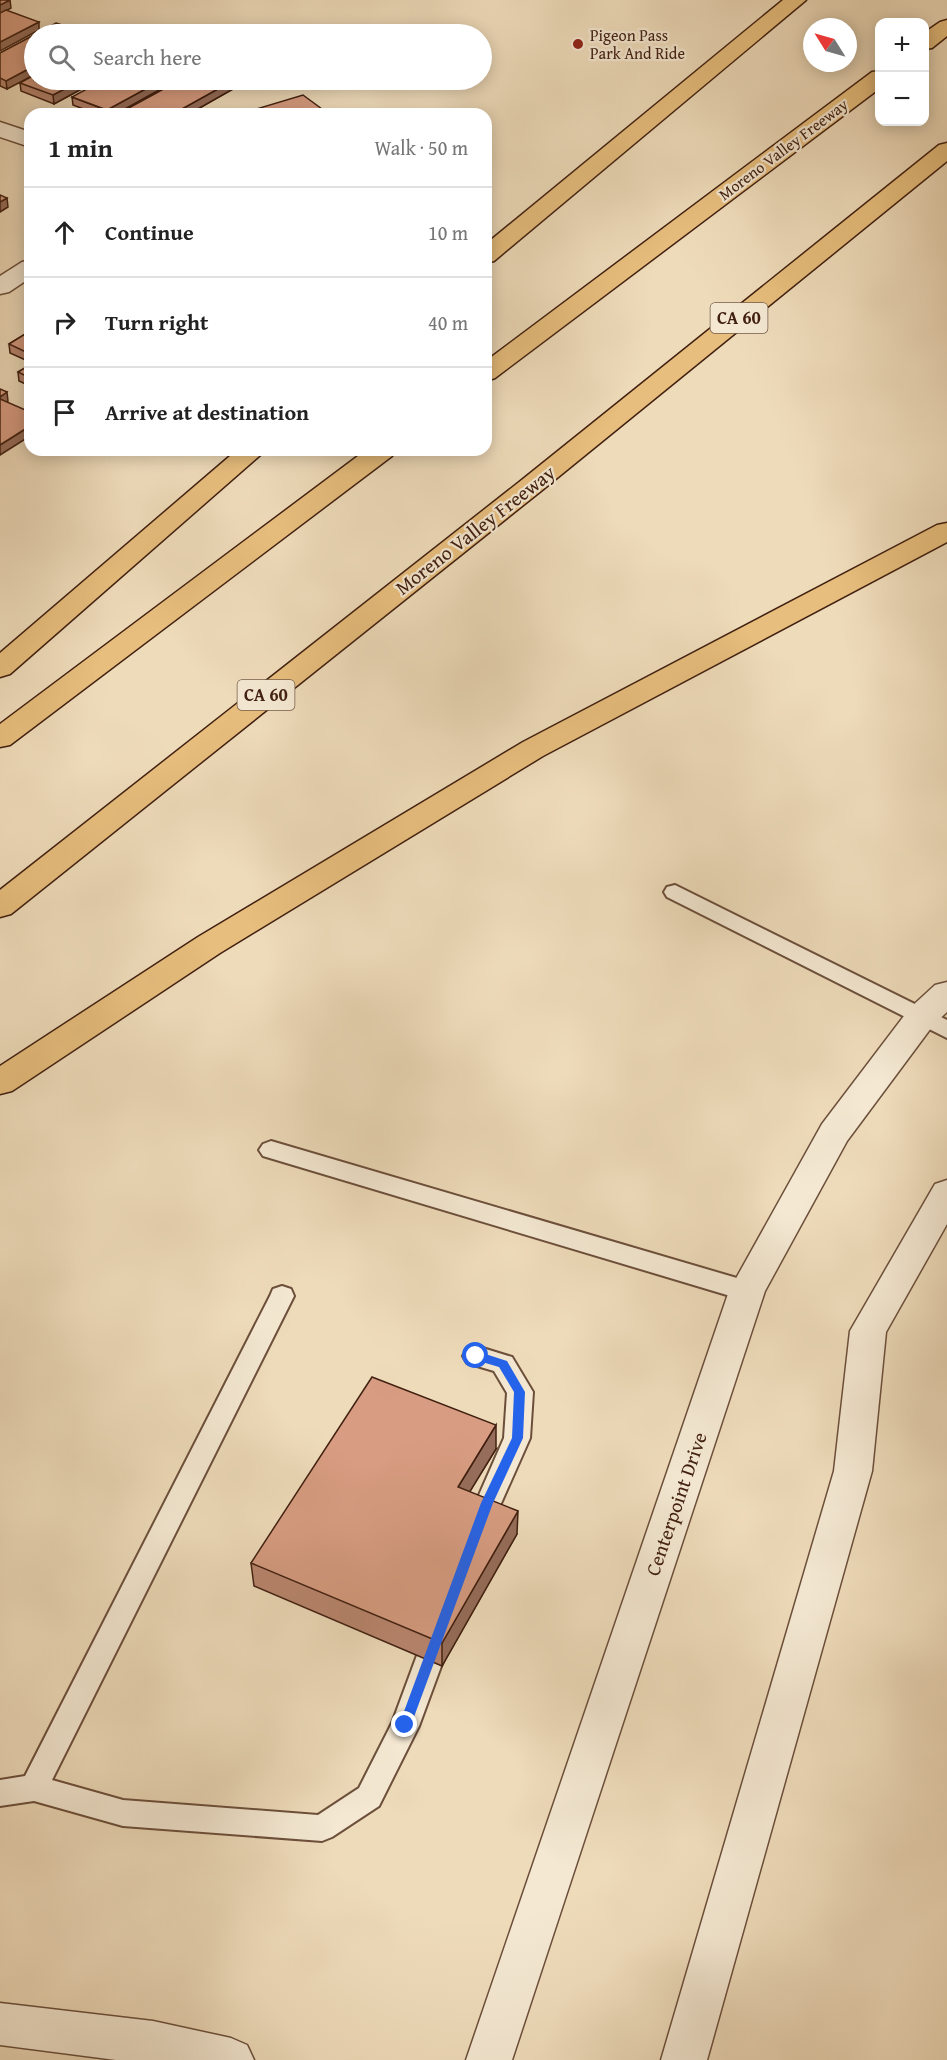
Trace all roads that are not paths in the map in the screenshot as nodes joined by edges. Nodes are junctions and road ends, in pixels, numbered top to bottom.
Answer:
1 (796, 0) edge
2 (947, 26) edge
3 (929, 39) edge
4 (875, 80) edge
5 (0, 129) edge
6 (24, 138) edge
7 (947, 150) edge
8 (492, 251) edge
9 (24, 271) edge
10 (0, 287) edge
11 (492, 368) edge
12 (246, 456) edge
13 (376, 456) edge
14 (947, 531) edge
15 (0, 668) edge
16 (0, 738) edge
17 (675, 892) dead end
18 (0, 906) edge
19 (939, 1013) edge
20 (0, 1082) edge
21 (271, 1150) dead end
22 (947, 1193) edge
23 (747, 1291) junction
24 (282, 1296) dead end
25 (476, 1356) dead end
26 (471, 1548) edge
27 (450, 1603) edge
28 (34, 1788) junction
29 (0, 1793) edge
30 (0, 2024) edge
31 (231, 2060) edge
32 (489, 2060) edge
33 (684, 2060) edge

1 - 8 highway
2 - 3 highway
4 - 11 highway, Moreno Valley Freeway
5 - 6 street
7 - 18 highway, Moreno Valley Freeway / CA 60
9 - 10 street
12 - 15 highway
13 - 16 highway
14 - 20 highway
17 - 19 lane
19 - 23 street, Centerpoint Drive
21 - 23 lane
22 - 33 street
23 - 32 street, Centerpoint Drive
24 - 28 lane
25 - 26 lane
27 - 28 lane
28 - 29 lane
30 - 31 street

